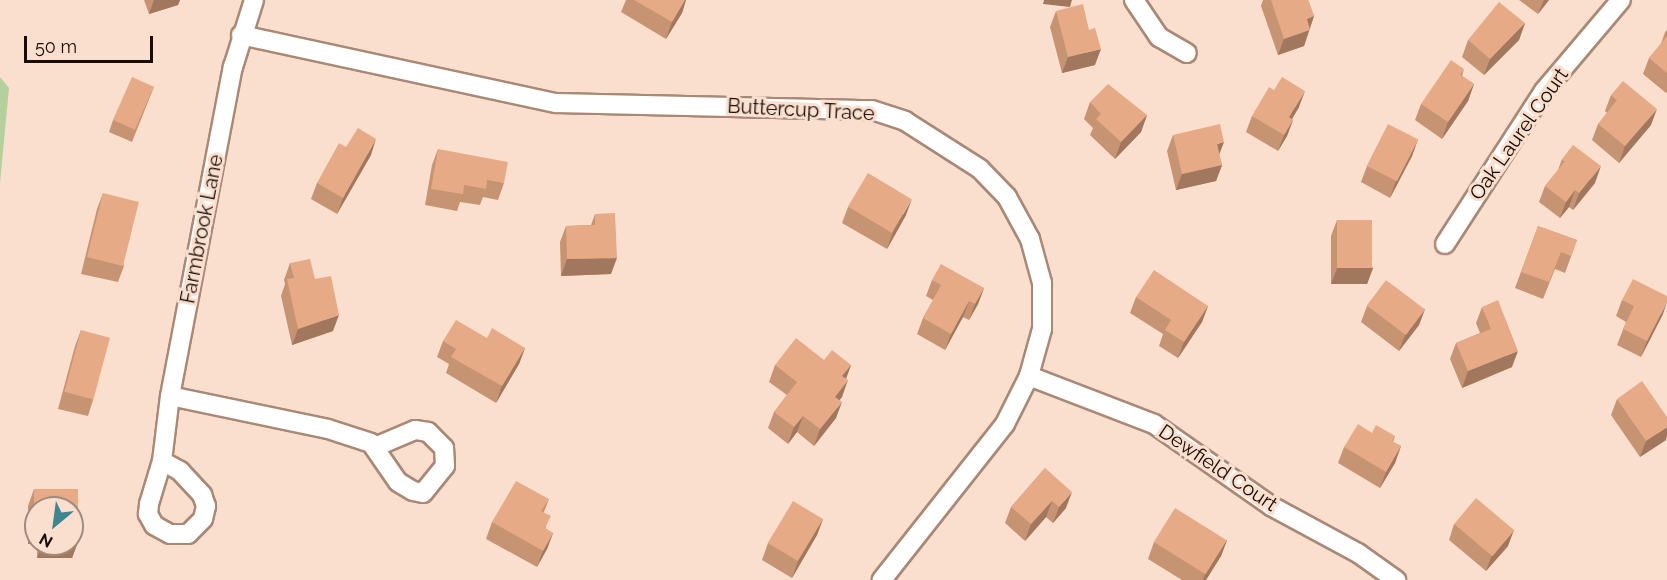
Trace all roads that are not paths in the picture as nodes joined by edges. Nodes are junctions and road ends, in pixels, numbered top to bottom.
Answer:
1 (254, 0) edge
2 (1134, 0) edge
3 (1621, 0) edge
4 (241, 35) junction
5 (1187, 52) dead end
6 (1445, 244) dead end
7 (1029, 376) junction
8 (170, 396) junction
9 (375, 447) dead end
10 (162, 461) dead end
11 (882, 580) edge
12 (1396, 580) edge

1 - 4 street, Farmbrook Lane
2 - 5 street
3 - 6 street, Oak Laurel Court
4 - 7 street, Buttercup Trace
4 - 8 street, Farmbrook Lane
7 - 11 street, Buttercup Trace
7 - 12 street, Dewfield Court
8 - 9 street
8 - 10 street, Farmbrook Lane

